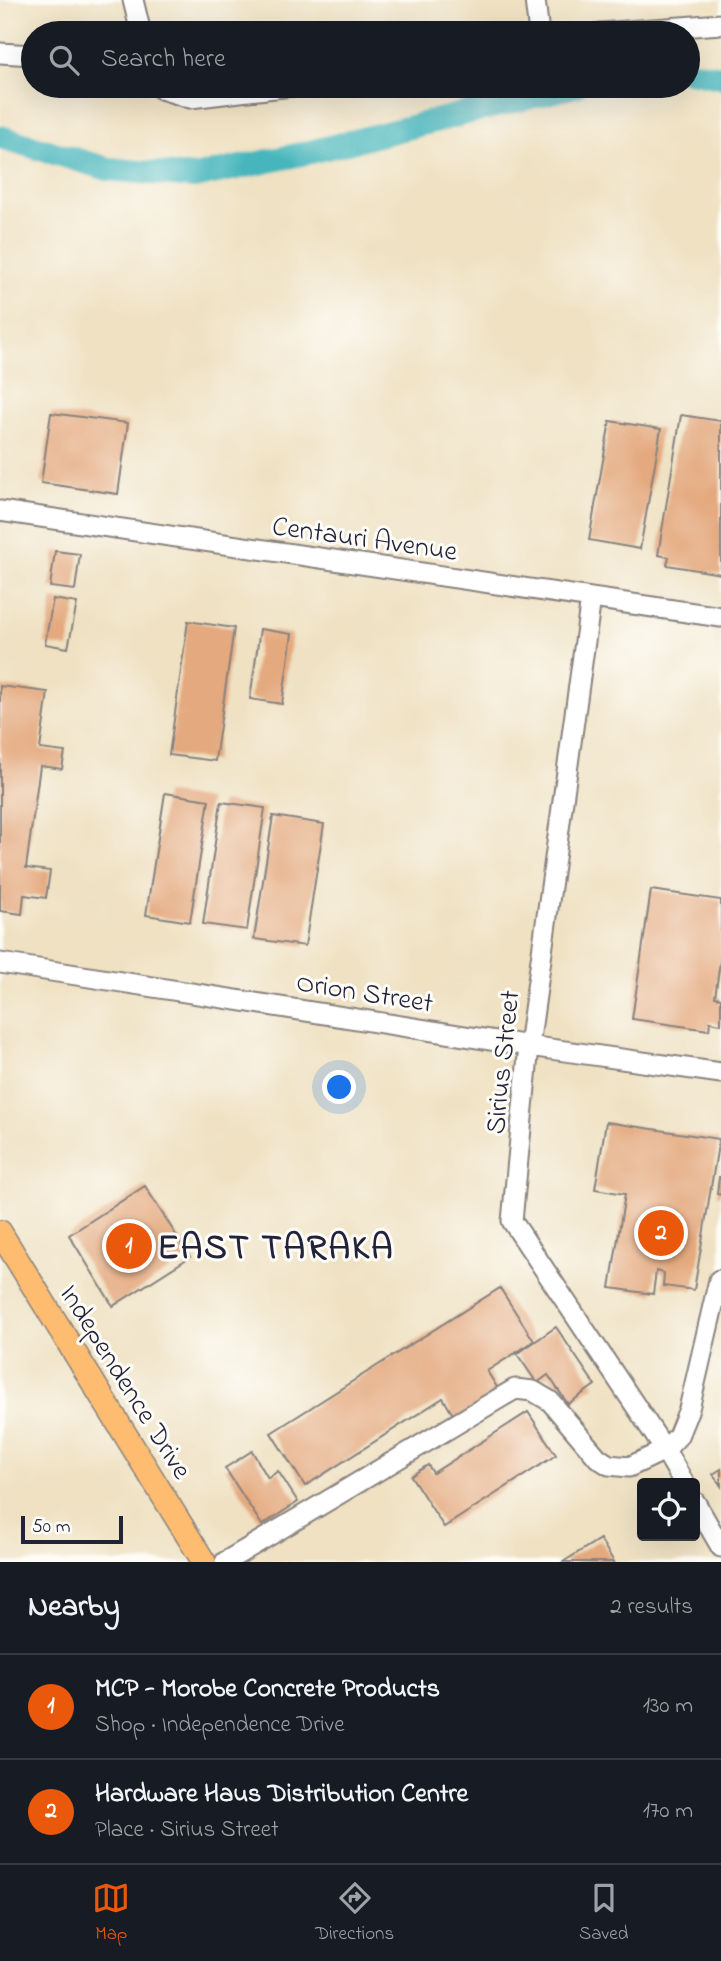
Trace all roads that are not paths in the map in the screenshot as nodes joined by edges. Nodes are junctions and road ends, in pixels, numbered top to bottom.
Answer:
1 (133, 0) edge
2 (535, 0) edge
3 (138, 21) edge
4 (538, 21) edge
5 (721, 24) edge
6 (700, 26) edge
7 (0, 53) edge
8 (21, 54) edge
9 (0, 511) edge
10 (591, 598) junction
11 (721, 617) edge
12 (0, 962) edge
13 (529, 1046) junction
14 (721, 1073) edge
15 (0, 1232) edge
16 (719, 1280) dead end
17 (665, 1450) junction
18 (681, 1478) edge
19 (700, 1511) edge
20 (721, 1548) edge
21 (204, 1562) edge
22 (225, 1562) edge

1 - 3 street
2 - 4 street
5 - 6 street
7 - 8 street
9 - 10 street, Centauri Avenue
10 - 11 street, Centauri Avenue
10 - 13 street, Sirius Street
12 - 13 street, Orion Street
13 - 14 street, Orion Street
13 - 17 street, Sirius Street
15 - 21 main road, Independence Drive
16 - 17 street
17 - 18 street, Sirius Street
17 - 22 street
19 - 20 street

